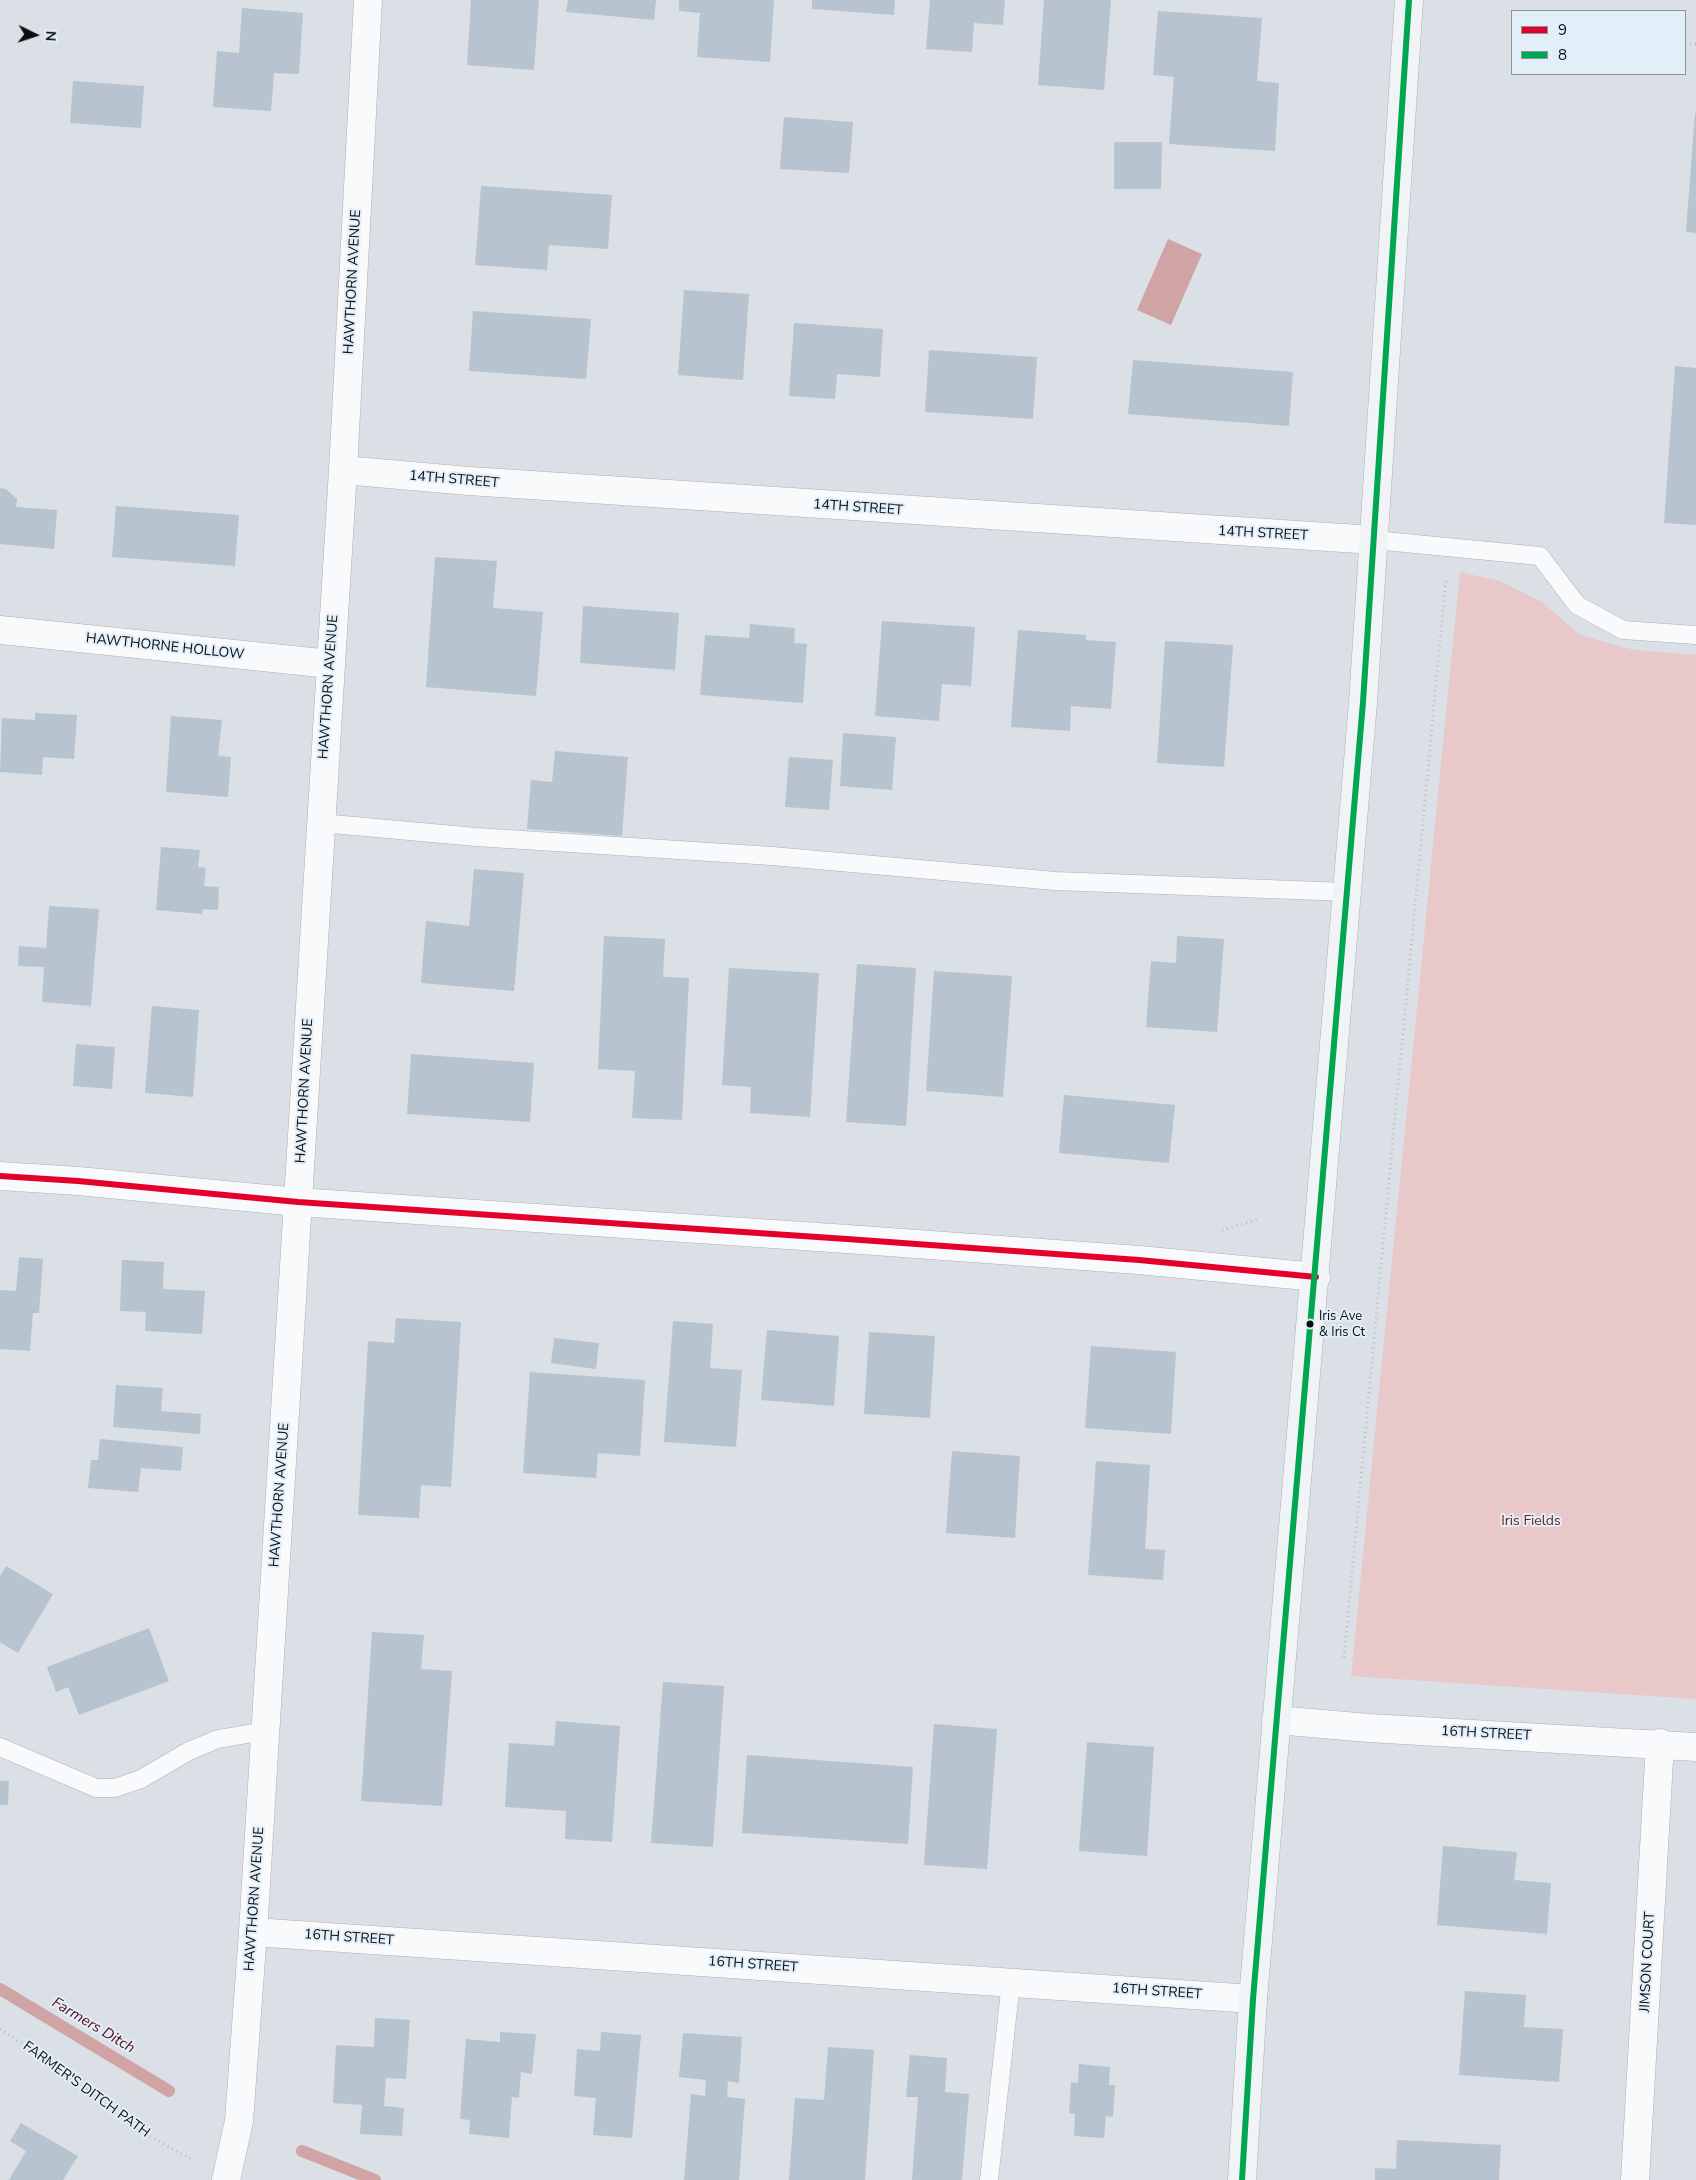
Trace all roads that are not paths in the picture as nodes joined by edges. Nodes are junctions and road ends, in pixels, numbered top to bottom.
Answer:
1 (368, 0) edge
2 (1409, 0) edge
3 (344, 470) junction
4 (1374, 540) junction
5 (0, 630) edge
6 (1696, 634) edge
7 (331, 664) junction
8 (321, 824) junction
9 (1347, 892) junction
10 (0, 1176) edge
11 (298, 1202) junction
12 (1316, 1277) junction
13 (1276, 1720) junction
14 (265, 1731) junction
15 (1660, 1743) junction
16 (0, 1747) edge
17 (1696, 1747) edge
18 (253, 1932) junction
19 (1011, 1982) junction
20 (1253, 1999) junction
21 (226, 2179) edge
22 (989, 2180) edge
23 (1242, 2180) edge
24 (1635, 2180) edge

1 - 3 street, HAWTHORN AVENUE
2 - 4 main road
3 - 4 street, 14TH STREET
3 - 7 street, HAWTHORN AVENUE
4 - 6 lane
4 - 9 main road
5 - 7 street, HAWTHORNE HOLLOW
7 - 8 street, HAWTHORN AVENUE
8 - 9 lane
8 - 11 street, HAWTHORN AVENUE
9 - 12 main road
10 - 11 street
11 - 12 street
11 - 14 street, HAWTHORN AVENUE
12 - 13 main road
13 - 15 street, 16TH STREET
13 - 20 main road
14 - 16 lane
14 - 18 street, HAWTHORN AVENUE
15 - 17 street, 16TH STREET
15 - 24 street, JIMSON COURT
18 - 19 street, 16TH STREET
18 - 21 street, HAWTHORN AVENUE
19 - 20 street, 16TH STREET
19 - 22 lane
20 - 23 main road

